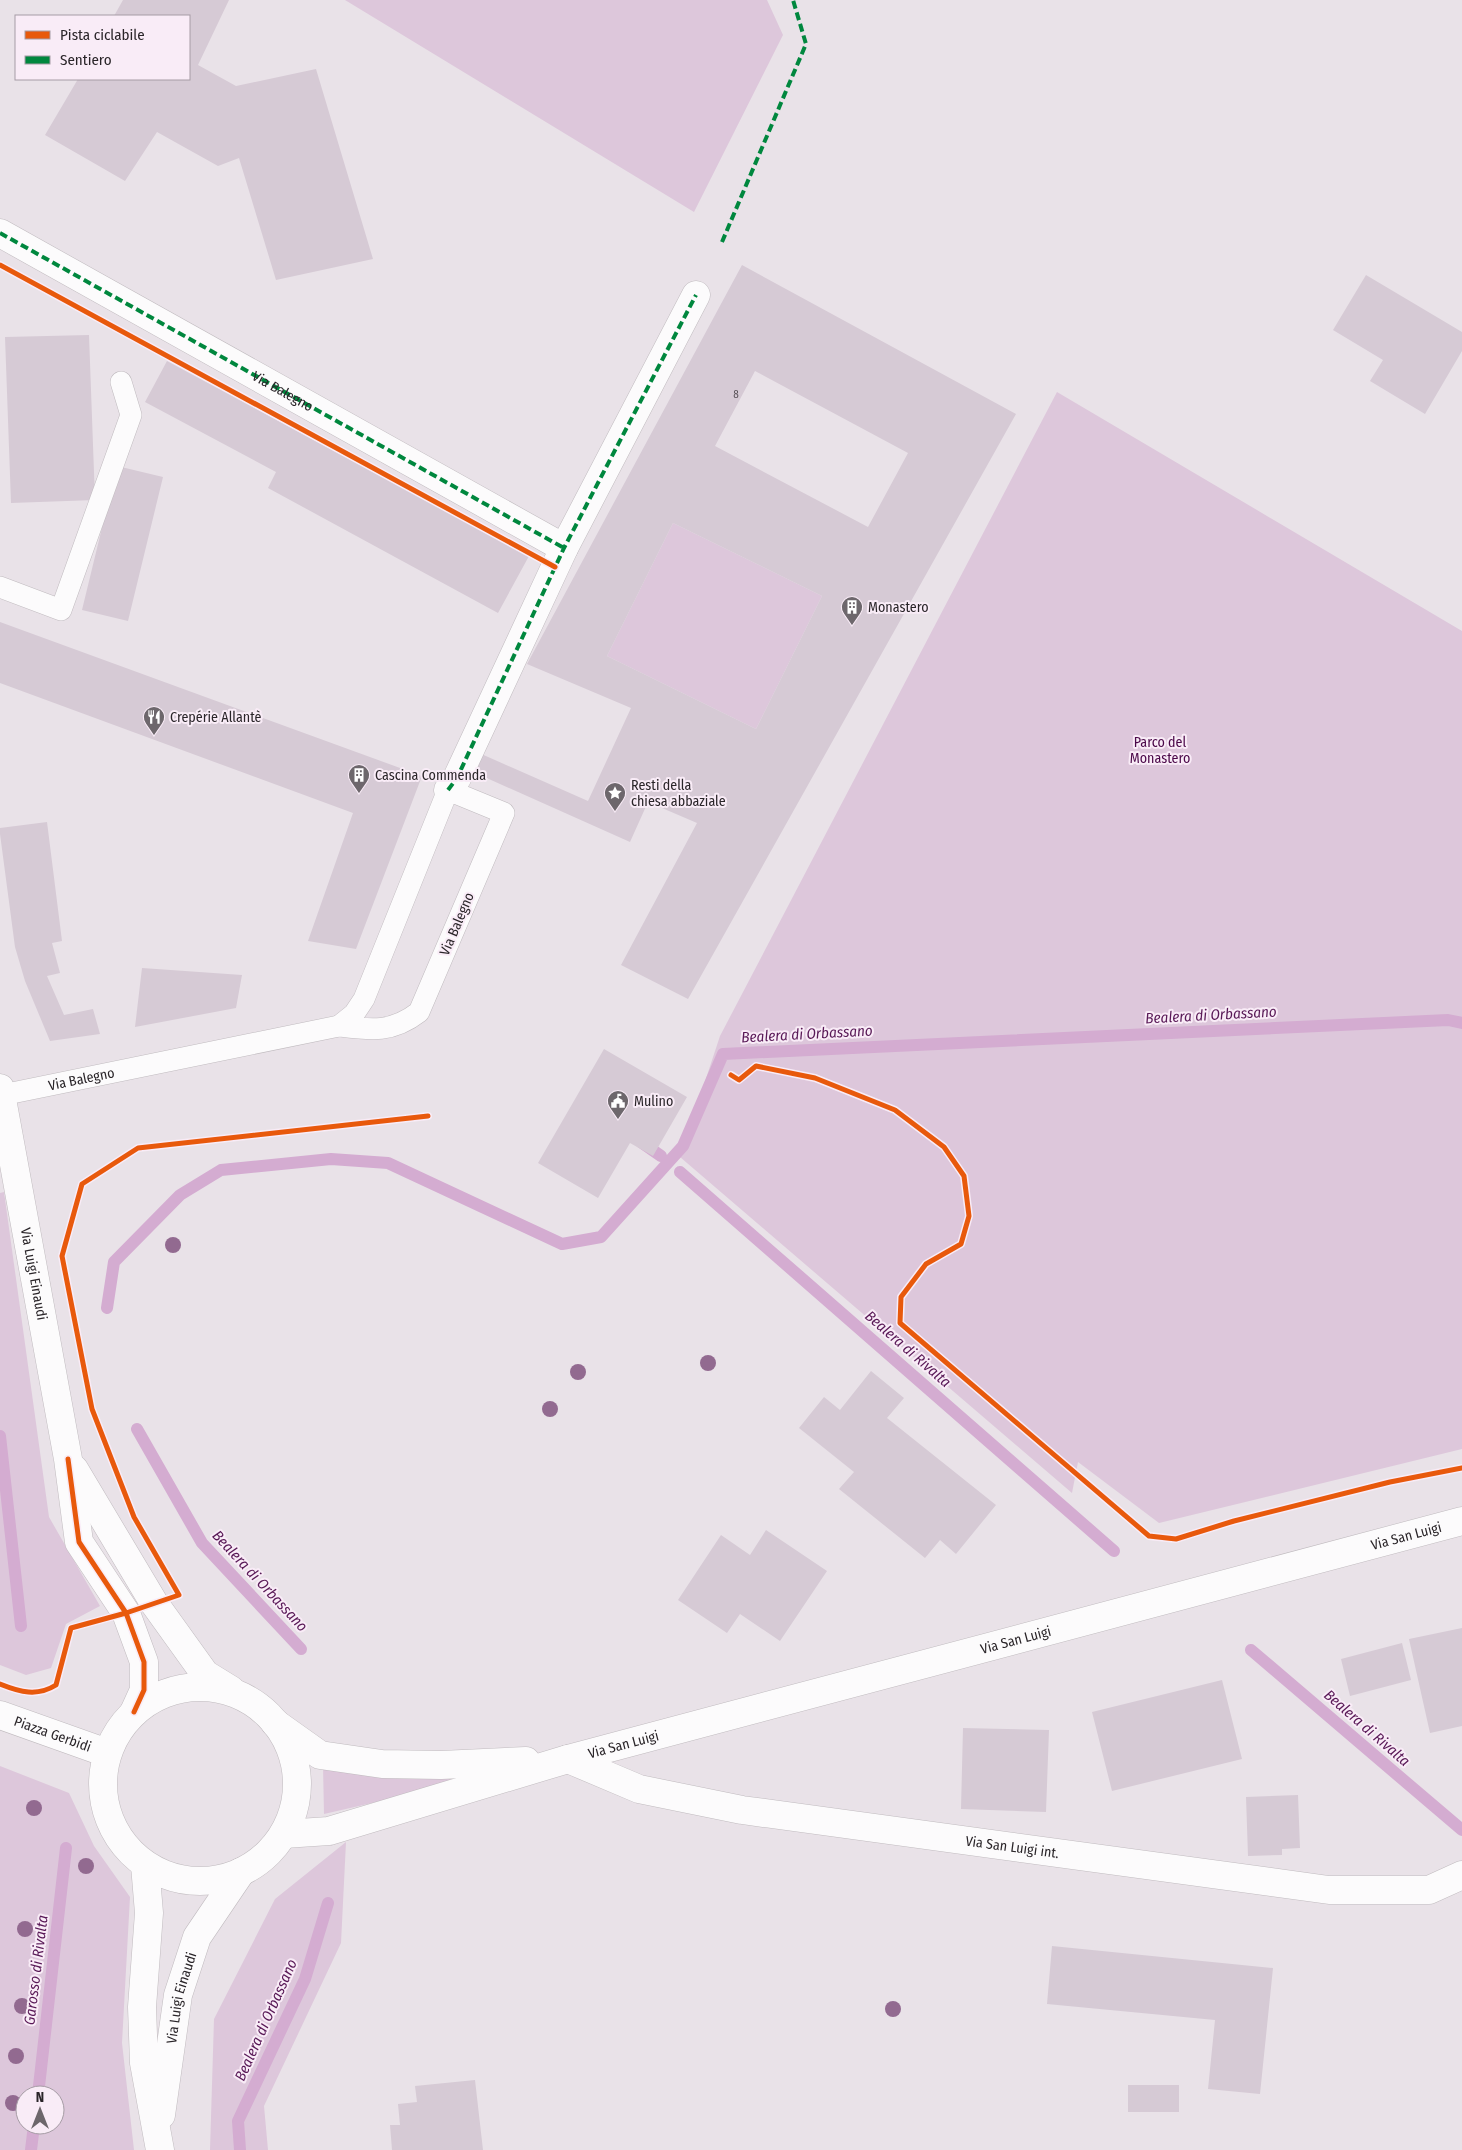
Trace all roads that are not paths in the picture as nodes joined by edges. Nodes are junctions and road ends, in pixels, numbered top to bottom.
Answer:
1 (0, 233) edge
2 (696, 295) dead end
3 (120, 382) dead end
4 (564, 548) junction
5 (0, 587) edge
6 (448, 790) junction
7 (339, 1026) junction
8 (1, 1092) edge
9 (68, 1459) junction
10 (1462, 1521) edge
11 (250, 1701) junction
12 (134, 1712) junction
13 (0, 1715) edge
14 (275, 1723) junction
15 (107, 1753) junction
16 (568, 1760) junction
17 (284, 1834) junction
18 (145, 1865) junction
19 (241, 1872) junction
20 (1462, 1875) edge
21 (159, 2143) edge

1 - 4 street, Via Balegno
2 - 4 street
3 - 5 lane
4 - 6 street
6 - 7 lane
6 - 7 lane, Via Balegno
7 - 8 lane, Via Balegno
8 - 9 street, Via Luigi Einaudi
9 - 11 street, Via Luigi Einaudi
9 - 12 street, Via Luigi Einaudi
10 - 16 street, Via San Luigi
11 - 12 street
11 - 14 street
12 - 15 street
13 - 15 street, Piazza Gerbidi
14 - 16 street, Via San Luigi
14 - 17 street
15 - 18 street
16 - 17 street, Via San Luigi
16 - 20 street, Via San Luigi int.
17 - 19 street
18 - 19 street
18 - 21 street, Via Luigi Einaudi
19 - 21 street, Via Luigi Einaudi

